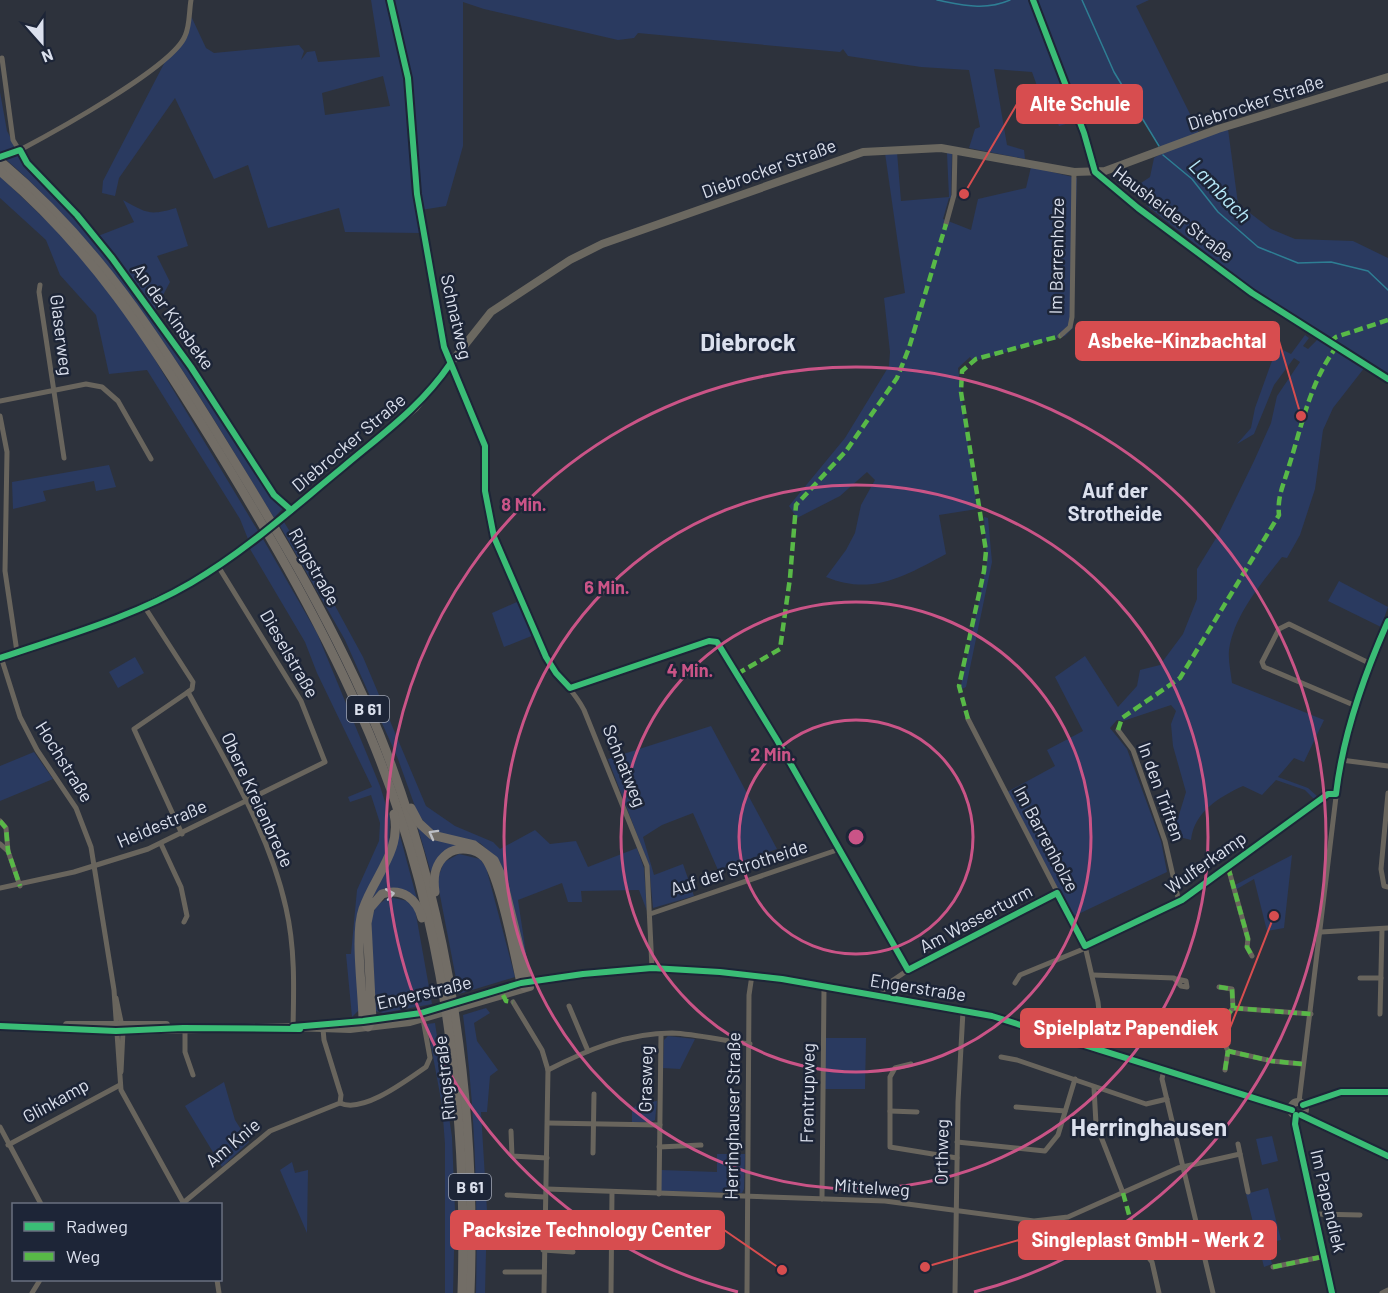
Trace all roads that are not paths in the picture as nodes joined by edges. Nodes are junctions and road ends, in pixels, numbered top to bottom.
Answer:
1 (191, 0) edge
2 (390, 0) edge
3 (1033, 0) edge
4 (2, 58) dead end
5 (1388, 77) edge
6 (20, 150) junction
7 (955, 150) junction
8 (0, 161) edge
9 (0, 171) edge
10 (1074, 172) junction
11 (1095, 172) junction
12 (946, 224) dead end
13 (40, 285) dead end
14 (1060, 336) dead end
15 (450, 364) junction
16 (1388, 379) edge
17 (53, 390) junction
18 (0, 401) edge
19 (0, 416) edge
20 (64, 458) dead end
21 (151, 459) dead end
22 (0, 468) edge
23 (7, 468) junction
24 (288, 513) junction
25 (218, 566) junction
26 (144, 606) junction
27 (1388, 621) edge
28 (17, 652) junction
29 (0, 657) edge
30 (1369, 663) junction
31 (570, 688) junction
32 (188, 692) junction
33 (1356, 706) junction
34 (968, 719) dead end
35 (1118, 730) dead end
36 (1341, 760) junction
37 (325, 762) joint
38 (1388, 766) edge
39 (385, 774) junction
40 (396, 777) junction
41 (1388, 793) edge
42 (1336, 794) junction
43 (246, 803) junction
44 (0, 820) edge
45 (182, 834) junction
46 (0, 844) edge
47 (161, 844) junction
48 (837, 850) junction
49 (8, 851) junction
50 (96, 867) junction
51 (1228, 867) junction
52 (1385, 877) edge
53 (20, 886) junction
54 (1388, 887) edge
55 (0, 888) edge
56 (1057, 893) junction
57 (1179, 902) junction
58 (435, 912) junction
59 (650, 914) junction
60 (184, 922) dead end
61 (1385, 928) edge
62 (1321, 932) junction
63 (1085, 946) junction
64 (1252, 956) dead end
65 (437, 966) junction
66 (652, 968) junction
67 (908, 970) junction
68 (752, 975) junction
69 (1094, 975) junction
70 (1360, 978) dead end
71 (1381, 978) junction
72 (1177, 979) dead end
73 (1015, 983) dead end
74 (526, 984) junction
75 (1219, 987) dead end
76 (824, 988) junction
77 (880, 997) junction
78 (513, 1002) dead end
79 (569, 1006) dead end
80 (1233, 1008) junction
81 (963, 1011) junction
82 (1311, 1014) junction
83 (1380, 1014) dead end
84 (427, 1016) junction
85 (368, 1023) junction
86 (0, 1026) edge
87 (119, 1027) junction
88 (293, 1027) junction
89 (184, 1028) junction
90 (323, 1029) junction
91 (661, 1034) junction
92 (750, 1044) junction
93 (1103, 1050) junction
94 (588, 1051) junction
95 (1228, 1051) junction
96 (1001, 1057) dead end
97 (911, 1064) dead end
98 (1302, 1064) junction
99 (1164, 1069) junction
100 (548, 1070) junction
101 (1225, 1070) dead end
102 (193, 1075) dead end
103 (1075, 1079) junction
104 (120, 1085) junction
105 (1094, 1088) junction
106 (1388, 1092) edge
107 (594, 1094) dead end
108 (1167, 1099) junction
109 (340, 1102) junction
110 (1016, 1107) dead end
111 (1298, 1109) junction
112 (1065, 1110) junction
113 (890, 1112) junction
114 (916, 1112) dead end
115 (548, 1123) junction
116 (594, 1124) junction
117 (660, 1125) junction
118 (0, 1127) edge
119 (511, 1131) dead end
120 (957, 1142) junction
121 (1238, 1144) dead end
122 (8, 1145) junction
123 (701, 1145) dead end
124 (659, 1147) junction
125 (593, 1153) dead end
126 (1240, 1154) junction
127 (1388, 1156) edge
128 (547, 1158) junction
129 (957, 1158) junction
130 (1184, 1166) junction
131 (547, 1189) junction
132 (612, 1192) junction
133 (1248, 1192) dead end
134 (1123, 1193) junction
135 (659, 1194) junction
136 (507, 1196) dead end
137 (544, 1197) junction
138 (747, 1197) junction
139 (822, 1199) junction
140 (40, 1203) edge
141 (182, 1203) edge
142 (184, 1203) edge
143 (956, 1212) junction
144 (1316, 1214) junction
145 (1360, 1215) dead end
146 (504, 1233) dead end
147 (543, 1235) junction
148 (543, 1250) junction
149 (573, 1251) dead end
150 (1145, 1253) dead end
151 (1326, 1256) junction
152 (1273, 1267) dead end
153 (505, 1272) dead end
154 (544, 1272) junction
155 (1388, 1290) edge
156 (462, 1293) edge
157 (470, 1293) edge
158 (544, 1293) edge
159 (611, 1293) edge
160 (747, 1293) edge
161 (955, 1293) edge
162 (1159, 1293) edge
163 (1213, 1293) edge
164 (1332, 1293) edge
165 (1382, 1293) edge

1 - 6 street
2 - 15 street, Schnatweg
3 - 11 street, Hausheider Straße
4 - 6 street, An der Kinsbeke
5 - 11 main road, Diebrocker Straße
6 - 24 street, An der Kinsbeke
7 - 10 main road, Diebrocker Straße
7 - 12 street
7 - 15 main road, Diebrocker Straße
8 - 40 highway, Ringstraße / B 61
9 - 39 highway, Ringstraße / B 61
10 - 11 main road, Diebrocker Straße
10 - 14 street, Im Barrenholze
11 - 16 street, Hausheider Straße
13 - 17 street, Glaserweg
15 - 24 main road, Diebrocker Straße
15 - 31 street, Schnatweg
17 - 18 street
17 - 20 street, Glaserweg
17 - 21 street
19 - 23 street
22 - 23 street
23 - 28 street
24 - 25 main road, Diebrocker Straße
25 - 26 main road, Diebrocker Straße
25 - 37 street, Dieselstraße
26 - 28 main road, Diebrocker Straße
26 - 32 street, Obere Kreienbrede
27 - 30 street, Im Papendiek
28 - 29 main road, Diebrocker Straße
29 - 50 street, Hochstraße
30 - 33 street, Im Papendiek
30 - 33 street
31 - 48 street, Auf der Strotheide
31 - 59 street, Schnatweg
32 - 43 street, Obere Kreienbrede
32 - 45 street
33 - 36 street, Im Papendiek
34 - 56 street, Im Barrenholze
35 - 57 street, In den Triften
36 - 38 street
36 - 42 street, Im Papendiek
37 - 43 street, Heidestraße
39 - 65 highway, Ringstraße / B 61
39 - 85 highway
40 - 58 highway, Ringstraße / B 61
74 -> 40 highway
41 - 52 street
42 - 51 street, Wulferkamp
42 - 62 street, Im Papendiek
43 - 45 street, Heidestraße
43 - 88 street, Obere Kreienbrede
44 - 49 street
45 - 47 street, Heidestraße
46 - 49 street
47 - 50 street, Heidestraße
47 - 60 street
48 - 59 street, Auf der Strotheide
48 - 67 street, Auf der Strotheide
49 - 53 street
50 - 53 street, Heidestraße
50 - 87 street, Hochstraße
51 - 57 street, Wulferkamp
51 - 64 street
52 - 54 street
53 - 55 street, Heidestraße
56 - 63 street, Im Barrenholze
56 - 67 street, Am Wasserturm
57 - 63 street, Wulferkamp
58 - 74 highway
58 - 157 highway, Ringstraße / B 61
59 - 66 street, Schnatweg
61 - 62 street
61 - 71 street
62 - 82 street, Im Papendiek
63 - 69 street, Im Barrenholze
63 - 73 street, Wulferkamp
85 -> 65 highway
65 - 156 highway, Ringstraße / B 61
66 - 68 main road, Engerstraße
66 - 74 main road, Engerstraße
67 - 77 street, Am Wasserturm
68 - 76 main road, Engerstraße
68 - 92 street, Herringhauser Straße
69 - 72 street
69 - 93 street, Im Barrenholze
70 - 71 street
71 - 83 street
74 - 84 main road, Engerstraße
75 - 80 street
76 - 77 main road, Engerstraße
76 - 139 street, Frentrupweg
77 - 81 main road, Engerstraße
78 - 100 street
79 - 94 street
80 - 82 street
80 - 95 street
81 - 93 main road, Engerstraße
81 - 120 street, Orthweg
82 - 98 street, Im Papendiek
84 - 85 main road, Engerstraße
84 - 109 street, Am Knie
85 - 88 main road, Engerstraße
85 - 90 main road, Engerstraße
86 - 87 main road, Engerstraße
87 - 89 main road, Engerstraße
87 - 104 street, Hochstraße
88 - 89 main road, Engerstraße
88 - 90 main road, Engerstraße
89 - 102 street
90 - 109 street
91 - 92 street
91 - 94 street
91 - 117 street, Grasweg
92 - 138 street, Herringhauser Straße
93 - 99 main road, Engerstraße
94 - 100 street
95 - 98 street
95 - 101 street
96 - 103 street
97 - 113 street
98 - 111 street, Im Papendiek
99 - 108 street
99 - 111 main road, Engerstraße
100 - 115 street
103 - 105 street
103 - 112 street
104 - 122 street, Glinkamp
104 - 141 street, Hochstraße
105 - 108 street
105 - 134 street
106 - 111 street
107 - 116 street
108 - 130 street
109 - 142 street, Am Knie
110 - 112 street
111 - 127 main road, Engerstraße
111 - 144 street, Im Papendiek
112 - 120 street
113 - 114 street
113 - 129 street
115 - 116 street, Grasweg
115 - 128 street
116 - 117 street, Grasweg
116 - 125 street
117 - 124 street, Grasweg
118 - 122 street
119 - 128 street
120 - 129 street, Orthweg
121 - 126 street
122 - 140 street
123 - 124 street
124 - 135 street, Grasweg
126 - 130 street, Mittelweg
126 - 133 street
128 - 131 street
129 - 143 street, Orthweg
130 - 134 street, Mittelweg
130 - 163 street
131 - 132 street, Mittelweg
131 - 137 street
132 - 135 street, Mittelweg
132 - 159 street
134 - 143 street, Mittelweg
135 - 138 street, Mittelweg
136 - 137 street
137 - 147 street
138 - 139 street, Mittelweg
138 - 160 street, Herringhauser Straße
139 - 143 street, Mittelweg
143 - 161 street, Orthweg
144 - 145 street
144 - 151 street, Im Papendiek
146 - 147 street
147 - 148 street
148 - 149 street
148 - 154 street
150 - 162 street
151 - 152 street, Im Papendiek
151 - 164 street, Im Papendiek
153 - 154 street
154 - 158 street
155 - 165 street

